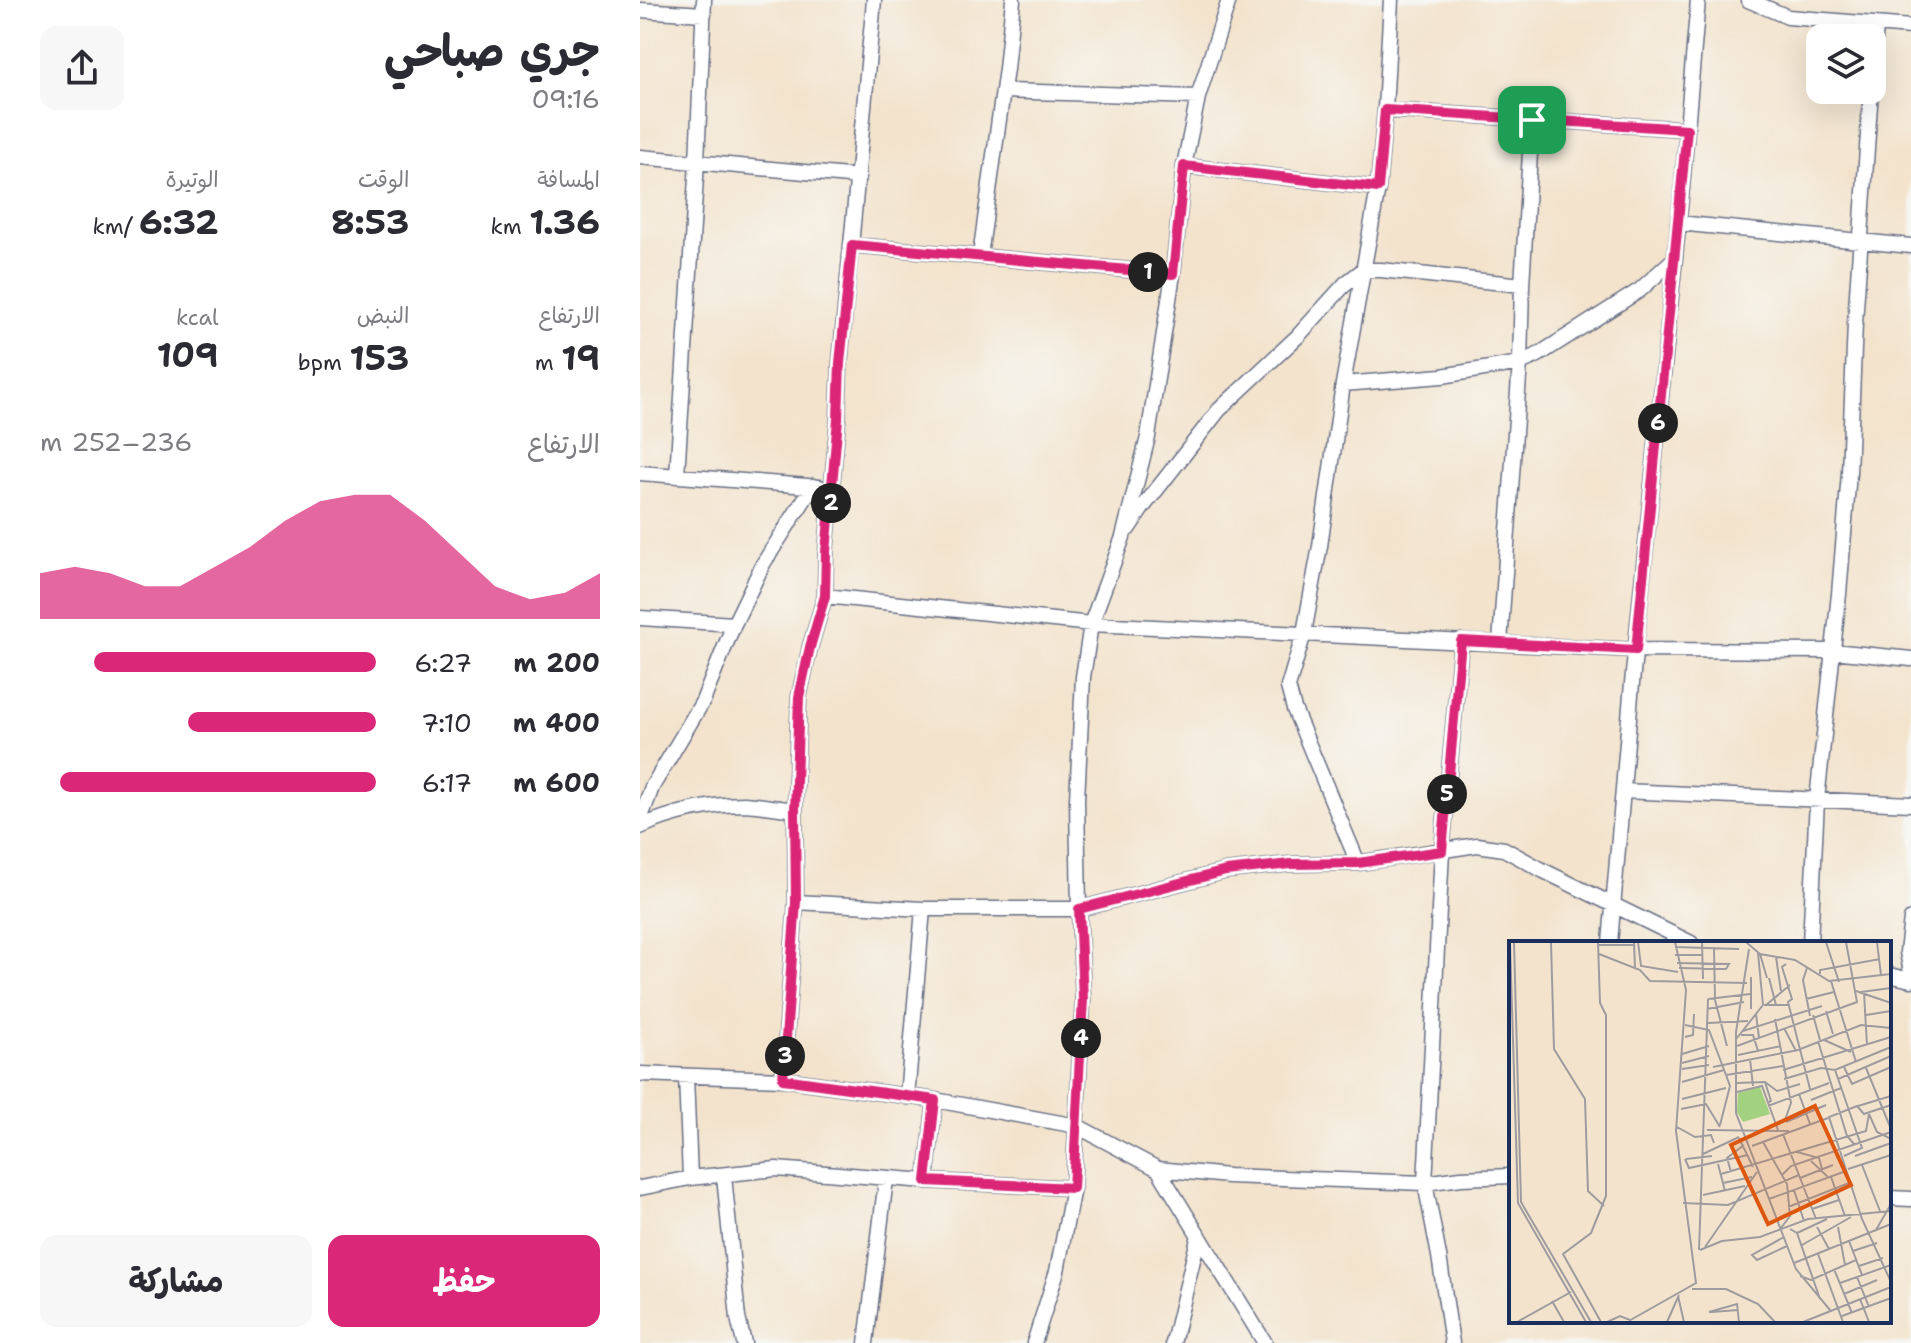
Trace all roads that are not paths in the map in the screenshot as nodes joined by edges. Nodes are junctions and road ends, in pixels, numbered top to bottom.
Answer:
1 (874, 0) edge
2 (1013, 0) edge
3 (1229, 0) edge
4 (1391, 0) edge
5 (1698, 0) edge
6 (1748, 0) edge
7 (704, 7) edge
8 (640, 10) edge
9 (1865, 24) edge
10 (1886, 26) edge
11 (1911, 27) edge
12 (1003, 91) junction
13 (1198, 97) junction
14 (1870, 104) edge
15 (1385, 110) junction
16 (1532, 120) junction
17 (1687, 129) junction
18 (640, 157) edge
19 (697, 162) junction
20 (1184, 166) junction
21 (859, 177) junction
22 (1378, 188) junction
23 (1678, 223) junction
24 (1860, 242) junction
25 (852, 245) junction
26 (1911, 246) edge
27 (980, 256) junction
28 (1675, 258) junction
29 (1363, 270) junction
30 (1173, 274) junction
31 (1522, 285) junction
32 (1520, 363) junction
33 (1343, 384) junction
34 (643, 470) edge
35 (677, 475) junction
36 (813, 486) junction
37 (832, 487) junction
38 (1123, 537) junction
39 (825, 596) junction
40 (640, 618) edge
41 (734, 624) junction
42 (1091, 624) junction
43 (1304, 633) junction
44 (1461, 641) junction
45 (1500, 643) junction
46 (1636, 650) junction
47 (1833, 651) junction
48 (1911, 659) edge
49 (1623, 791) junction
50 (1817, 800) junction
51 (1911, 804) edge
52 (795, 810) junction
53 (640, 820) edge
54 (640, 827) edge
55 (1442, 851) junction
56 (1358, 863) junction
57 (796, 902) junction
58 (1614, 904) junction
59 (923, 909) junction
60 (1079, 909) junction
61 (1911, 919) edge
62 (1610, 941) edge
63 (1687, 941) edge
64 (1810, 941) edge
65 (1911, 972) edge
66 (1891, 975) edge
67 (1911, 980) edge
68 (640, 1074) edge
69 (686, 1076) junction
70 (783, 1079) junction
71 (907, 1097) junction
72 (935, 1100) junction
73 (1077, 1126) junction
74 (1158, 1169) junction
75 (724, 1176) junction
76 (1509, 1176) edge
77 (690, 1178) junction
78 (886, 1179) junction
79 (926, 1181) junction
80 (1425, 1183) junction
81 (640, 1188) edge
82 (1073, 1188) junction
83 (1891, 1198) edge
84 (1911, 1199) edge
85 (1199, 1235) junction
86 (744, 1343) edge
87 (867, 1343) edge
88 (1034, 1343) edge
89 (1173, 1343) edge
90 (1265, 1343) edge
91 (1452, 1343) edge

1 - 21 street
2 - 12 street
3 - 13 street
4 - 15 street
5 - 17 street
6 - 9 street
7 - 8 street
7 - 19 street
10 - 11 street
12 - 13 street
12 - 27 street
13 - 20 street
14 - 24 street
15 - 16 street
15 - 22 street
16 - 17 street
16 - 31 street
17 - 23 street
18 - 19 street
19 - 21 street
19 - 35 street
20 - 22 street
20 - 30 street
21 - 25 street
22 - 29 street
23 - 24 street
23 - 28 street
24 - 26 street
24 - 47 street
25 - 27 street
25 - 37 street
27 - 30 street
28 - 32 street
28 - 46 street
29 - 31 street
29 - 33 street
29 - 38 street
30 - 38 street
31 - 32 street
32 - 33 street
32 - 45 street
33 - 43 street
34 - 35 street
35 - 36 street
36 - 37 street
36 - 41 street
37 - 39 street
38 - 42 street
39 - 42 street
39 - 52 street
40 - 41 street
41 - 53 street
42 - 43 street
42 - 60 street
43 - 44 street
43 - 56 street
44 - 45 street
44 - 55 street
45 - 46 street
46 - 47 street
46 - 49 street
47 - 48 street
47 - 50 street
49 - 50 street
49 - 58 street
50 - 51 street
50 - 64 street
52 - 54 street
52 - 57 street
55 - 56 street
55 - 58 street
55 - 80 street
56 - 60 street
57 - 59 street
57 - 70 street
58 - 62 street
58 - 63 street
59 - 60 street
59 - 71 street
60 - 73 street
61 - 65 street
66 - 67 street
68 - 69 street
69 - 70 street
69 - 77 street
70 - 71 street
71 - 72 street
72 - 73 street
72 - 79 street
73 - 74 street
73 - 82 street
74 - 80 street
74 - 85 street
75 - 77 street
75 - 78 street
75 - 86 street
76 - 80 street
77 - 81 street
78 - 79 street
78 - 87 street
79 - 82 street
80 - 91 street
82 - 88 street
83 - 84 street
85 - 89 street
85 - 90 street

